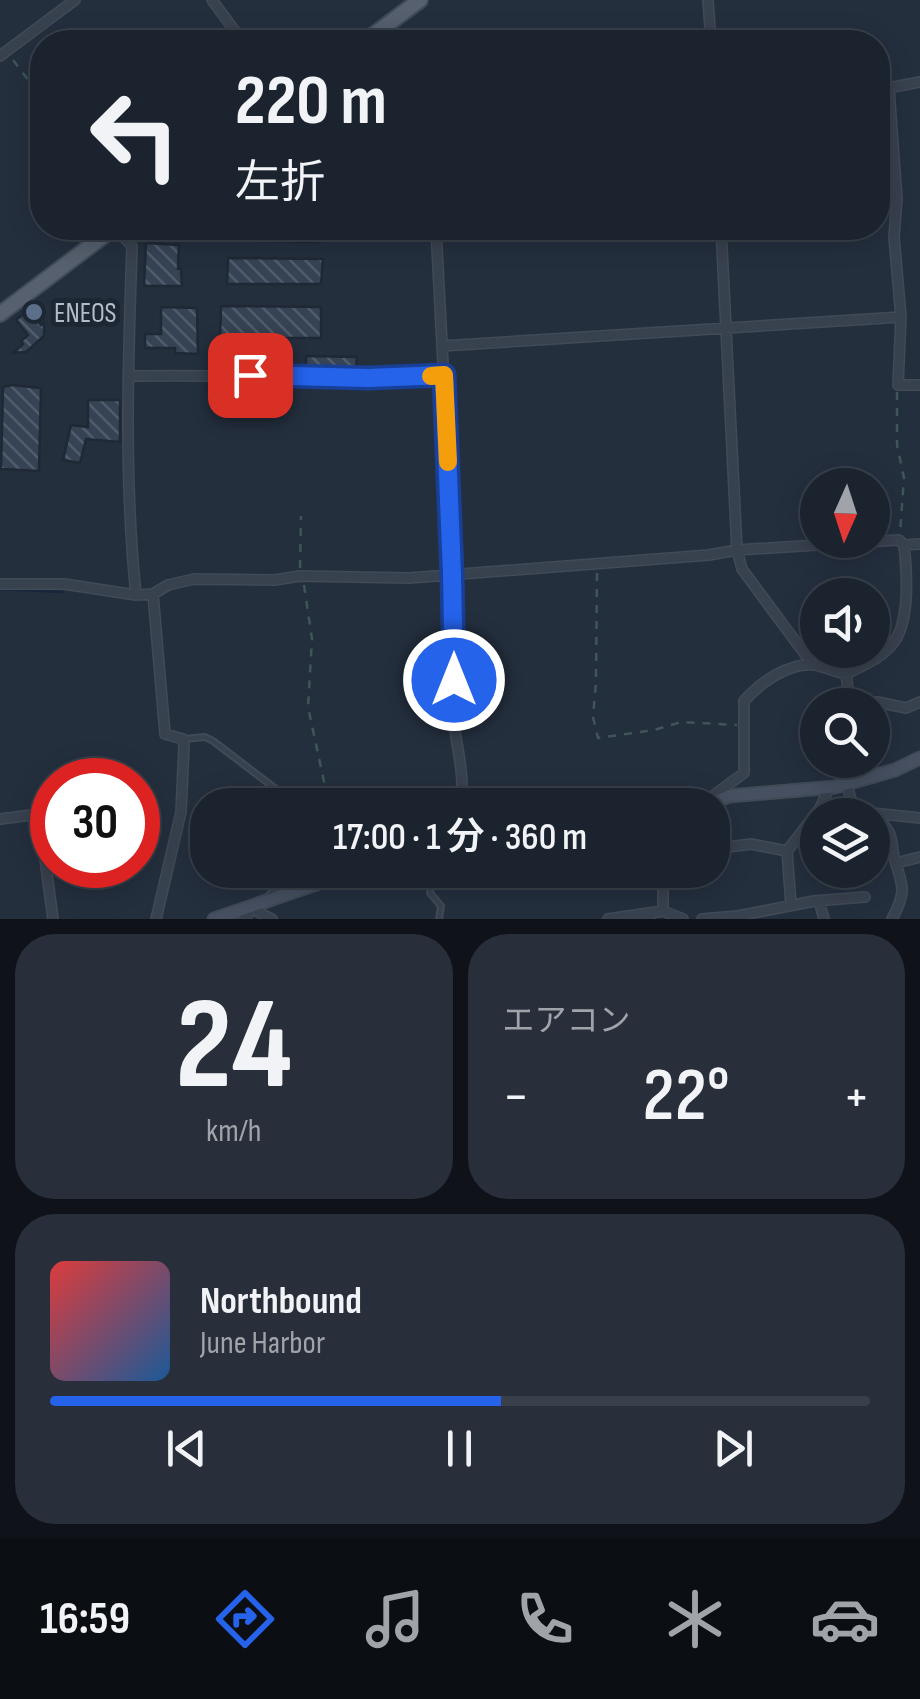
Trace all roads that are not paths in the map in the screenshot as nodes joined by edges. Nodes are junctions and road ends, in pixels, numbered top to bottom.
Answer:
1 (75, 0) edge
2 (212, 0) edge
3 (420, 0) edge
4 (708, 0) edge
5 (36, 30) edge
6 (233, 30) edge
7 (380, 30) edge
8 (710, 30) edge
9 (30, 34) edge
10 (4, 54) edge
11 (920, 82) edge
12 (890, 88) edge
13 (890, 144) edge
14 (98, 240) edge
15 (126, 240) edge
16 (437, 240) edge
17 (722, 240) edge
18 (0, 314) edge
19 (901, 318) junction
20 (726, 327) junction
21 (442, 346) junction
22 (444, 375) junction
23 (128, 376) junction
24 (920, 385) edge
25 (902, 543) junction
26 (920, 544) edge
27 (737, 550) junction
28 (452, 574) junction
29 (0, 584) edge
30 (136, 594) junction
31 (153, 594) junction
32 (800, 647) edge
33 (800, 667) edge
34 (824, 668) edge
35 (846, 674) junction
36 (848, 688) edge
37 (920, 702) edge
38 (890, 705) edge
39 (183, 739) junction
40 (920, 758) edge
41 (851, 778) edge
42 (850, 782) junction
43 (275, 788) edge
44 (462, 788) edge
45 (725, 788) edge
46 (829, 788) junction
47 (730, 796) edge
48 (852, 798) edge
49 (890, 815) edge
50 (920, 818) edge
51 (0, 819) edge
52 (890, 838) edge
53 (730, 847) edge
54 (788, 852) junction
55 (920, 857) edge
56 (896, 863) junction
57 (276, 888) edge
58 (305, 888) edge
59 (430, 888) edge
60 (663, 888) edge
61 (865, 897) dead end
62 (269, 900) junction
63 (819, 901) junction
64 (791, 905) junction
65 (255, 906) junction
66 (664, 911) junction
67 (650, 916) edge
68 (53, 919) edge
69 (156, 919) edge
70 (214, 919) edge
71 (244, 919) edge
72 (272, 919) edge
73 (439, 919) edge
74 (608, 919) edge
75 (683, 919) edge
76 (702, 919) edge
77 (824, 919) edge
78 (892, 919) edge

1 - 5 street
2 - 6 street
3 - 7 main road
4 - 8 street
9 - 10 street
11 - 12 street
13 - 19 street
14 - 18 main road
15 - 23 street
16 - 21 street
17 - 20 street
19 - 20 street
19 - 24 street
20 - 21 street
20 - 27 street
21 - 22 street
22 - 23 street
22 - 28 street
23 - 30 street
25 - 26 street
25 - 27 street
25 - 35 street
27 - 28 street
27 - 32 street
28 - 31 street
28 - 44 street
29 - 30 street
30 - 31 street
31 - 39 street
33 - 45 street
34 - 35 street
35 - 36 street
37 - 38 street
39 - 43 lane
39 - 69 street
40 - 42 street
41 - 42 street
42 - 46 street
42 - 48 street
46 - 47 street
46 - 54 street
49 - 50 street
51 - 68 street
52 - 56 street
53 - 54 street
54 - 64 street
55 - 56 street
56 - 78 street
57 - 62 lane
58 - 62 street
59 - 73 lane
60 - 66 street
61 - 63 street
62 - 65 street
63 - 64 street
63 - 77 street
64 - 76 street
65 - 70 street
65 - 71 street
65 - 72 street
66 - 67 street
66 - 75 street
67 - 74 street

